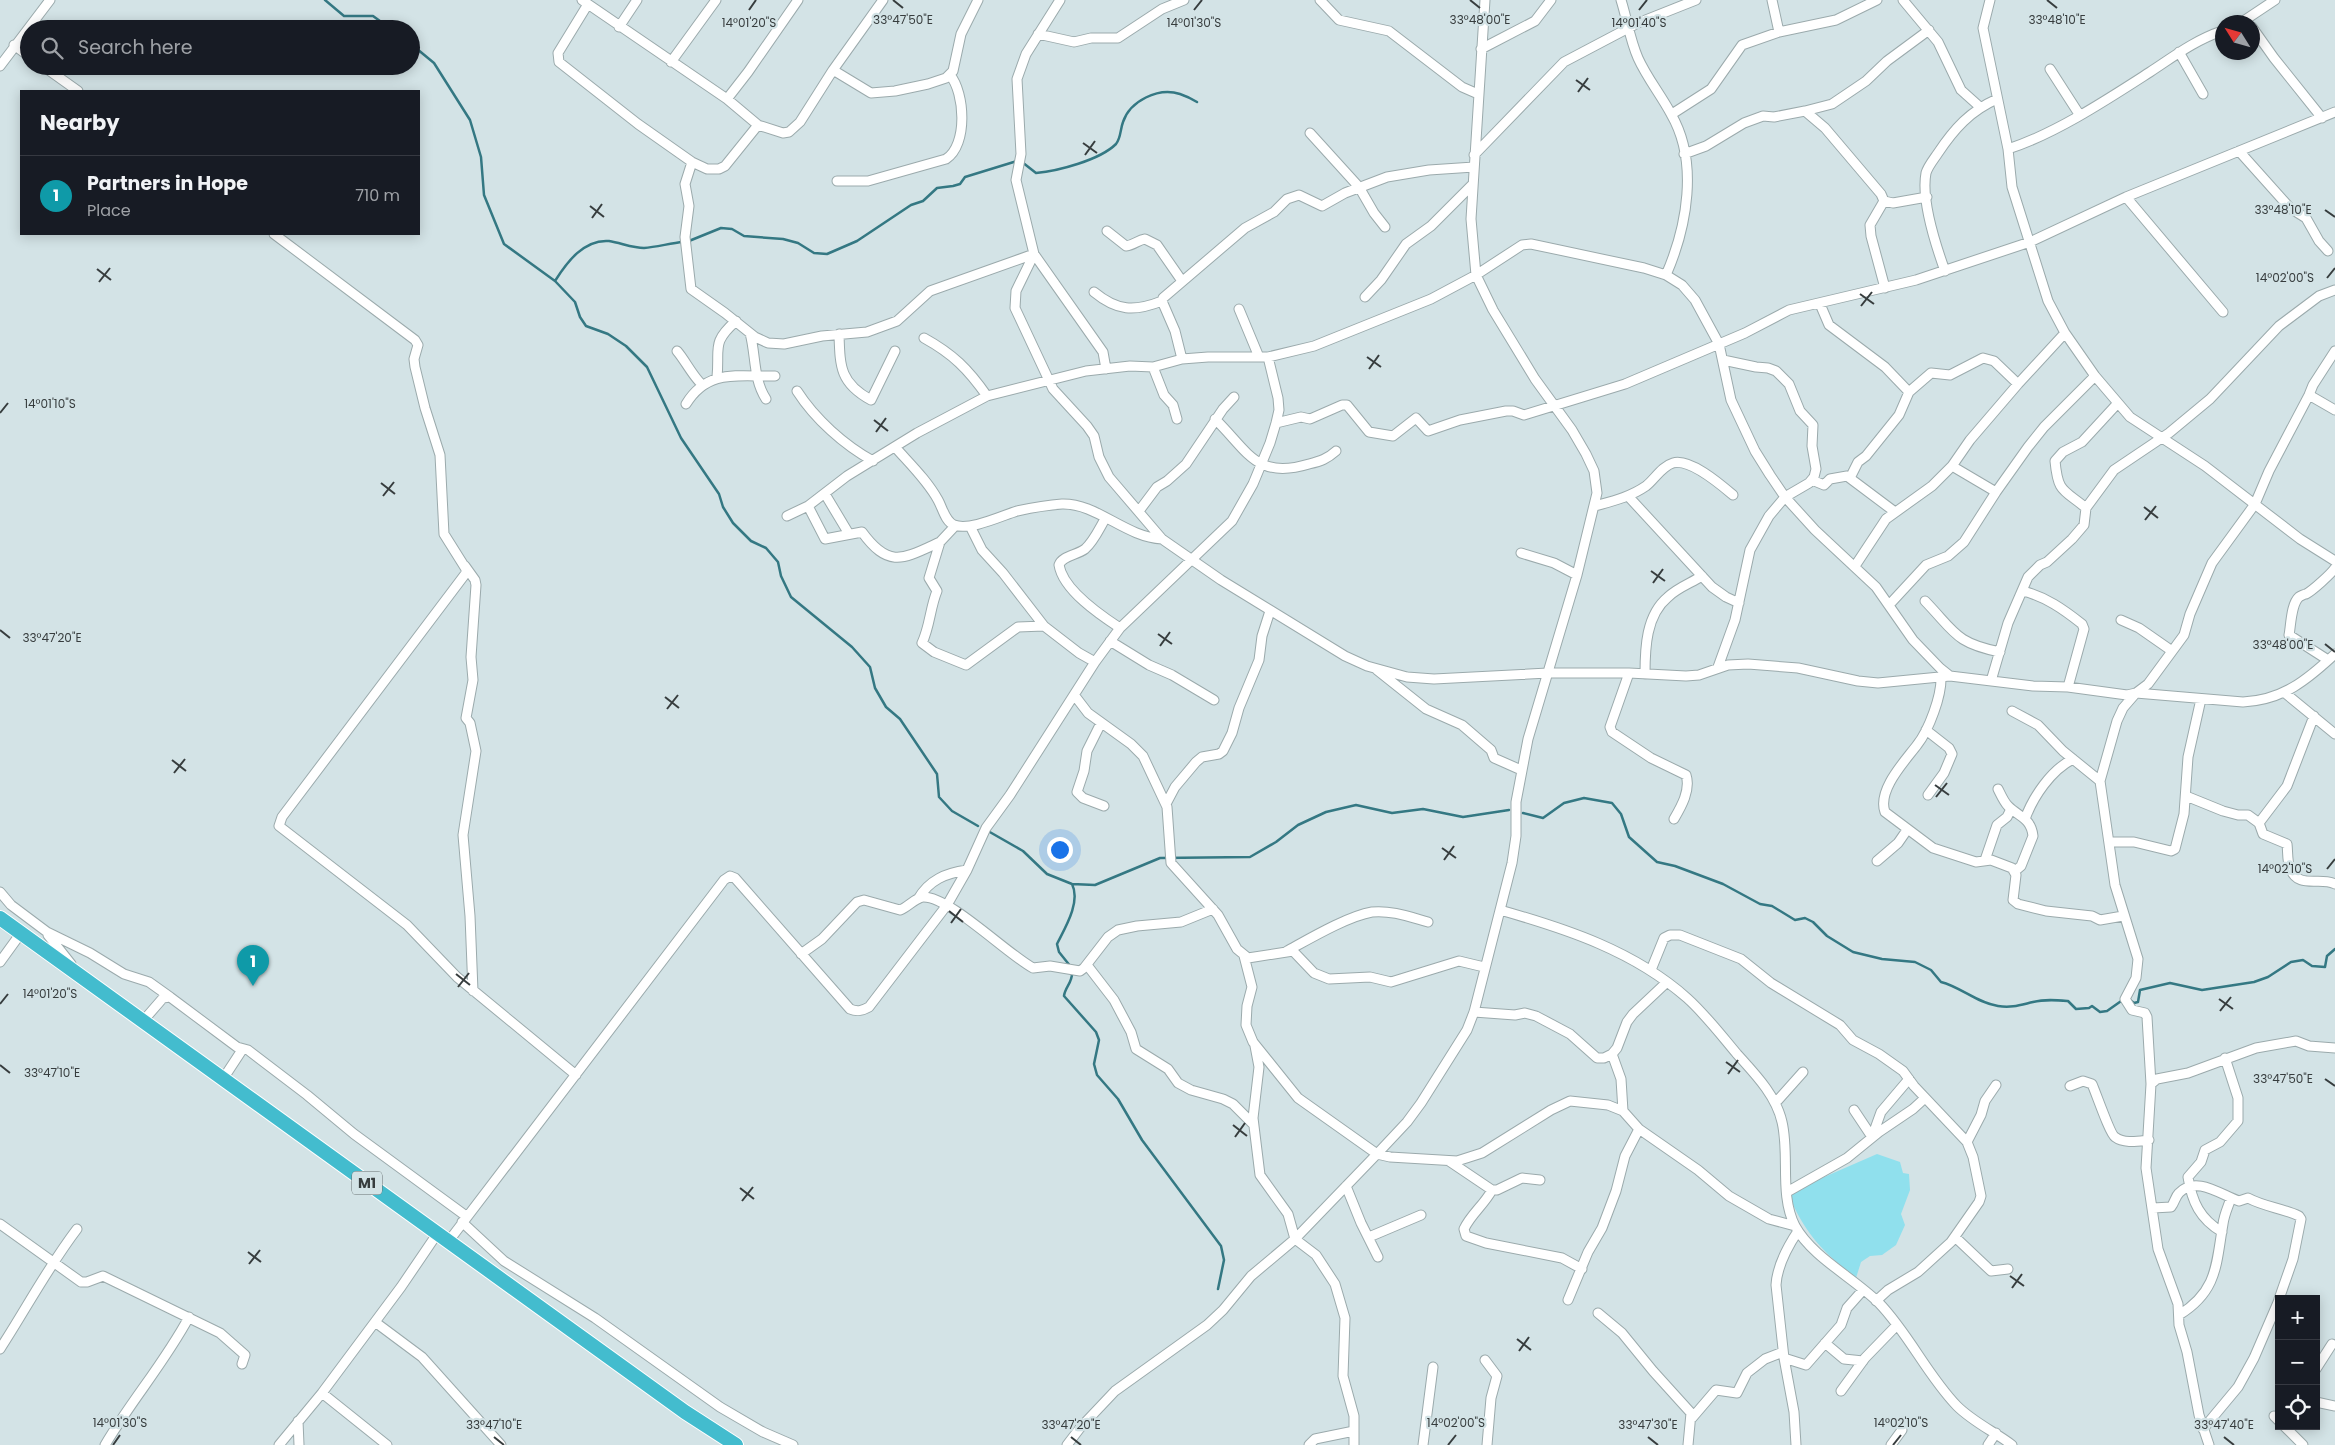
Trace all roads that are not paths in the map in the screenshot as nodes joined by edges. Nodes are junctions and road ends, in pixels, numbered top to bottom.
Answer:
1 (50, 0) edge
2 (637, 0) edge
3 (716, 0) edge
4 (798, 0) edge
5 (883, 0) edge
6 (978, 0) edge
7 (1060, 0) edge
8 (1184, 0) edge
9 (1320, 0) edge
10 (1485, 0) edge
11 (1551, 0) edge
12 (1620, 0) edge
13 (1696, 0) edge
14 (1772, 0) edge
15 (1877, 0) edge
16 (1903, 0) edge
17 (1990, 0) edge
18 (2272, 1) edge
19 (585, 2) edge
20 (2257, 15) edge
21 (34, 20) edge
22 (619, 27) junction
23 (1629, 28) junction
24 (1930, 30) junction
25 (1779, 32) junction
26 (1038, 34) junction
27 (2215, 34) edge
28 (20, 38) edge
29 (2260, 39) edge
30 (14, 45) junction
31 (20, 49) edge
32 (1481, 49) junction
33 (2179, 52) junction
34 (672, 62) junction
35 (0, 66) edge
36 (2050, 68) dead end
37 (833, 70) junction
38 (56, 75) edge
39 (950, 75) junction
40 (77, 90) edge
41 (1478, 94) junction
42 (2203, 94) dead end
43 (726, 99) junction
44 (1997, 99) junction
45 (1980, 107) junction
46 (1805, 112) junction
47 (2335, 113) edge
48 (1672, 114) junction
49 (2079, 114) junction
50 (2322, 118) junction
51 (758, 124) junction
52 (1310, 133) dead end
53 (2008, 149) junction
54 (2239, 151) junction
55 (1684, 154) junction
56 (1474, 155) junction
57 (692, 162) junction
58 (1474, 167) junction
59 (837, 181) dead end
60 (1473, 184) junction
61 (1359, 187) junction
62 (1927, 196) junction
63 (2126, 197) junction
64 (1884, 202) junction
65 (1385, 227) dead end
66 (1107, 231) dead end
67 (275, 235) edge
68 (2030, 242) junction
69 (2328, 252) dead end
70 (1034, 254) junction
71 (1945, 271) junction
72 (1476, 275) junction
73 (1666, 275) junction
74 (1182, 281) junction
75 (1885, 288) junction
76 (2335, 290) edge
77 (1094, 292) dead end
78 (1365, 297) dead end
79 (1162, 301) junction
80 (1820, 304) junction
81 (1239, 308) dead end
82 (2223, 312) dead end
83 (736, 321) junction
84 (750, 333) junction
85 (2065, 333) junction
86 (838, 334) junction
87 (924, 338) dead end
88 (1720, 344) junction
89 (677, 351) dead end
90 (894, 351) dead end
91 (2335, 351) edge
92 (1263, 357) junction
93 (1182, 359) junction
94 (1723, 360) junction
95 (1153, 367) junction
96 (1106, 368) junction
97 (775, 376) dead end
98 (2095, 376) junction
99 (756, 377) junction
100 (717, 378) junction
101 (1049, 380) junction
102 (2018, 384) junction
103 (704, 385) junction
104 (797, 391) dead end
105 (1909, 392) junction
106 (2309, 395) junction
107 (987, 396) junction
108 (1234, 397) dead end
109 (766, 399) dead end
110 (686, 404) dead end
111 (2117, 404) junction
112 (1554, 405) junction
113 (2335, 410) edge
114 (1178, 419) dead end
115 (1215, 419) junction
116 (1276, 423) junction
117 (2162, 438) junction
118 (895, 447) junction
119 (1336, 451) dead end
120 (873, 461) junction
121 (1261, 466) junction
122 (1952, 466) junction
123 (1850, 478) junction
124 (1812, 480) junction
125 (1996, 492) junction
126 (825, 494) junction
127 (1733, 494) dead end
128 (1628, 496) junction
129 (1785, 497) junction
130 (2255, 504) junction
131 (808, 506) junction
132 (1595, 506) junction
133 (2086, 508) junction
134 (1139, 511) junction
135 (1895, 512) junction
136 (787, 516) dead end
137 (1105, 519) junction
138 (955, 526) junction
139 (970, 526) junction
140 (849, 534) junction
141 (1162, 539) junction
142 (940, 542) junction
143 (1521, 552) dead end
144 (2334, 558) edge
145 (1190, 559) junction
146 (465, 565) junction
147 (1855, 566) junction
148 (2335, 568) edge
149 (1577, 575) junction
150 (1702, 576) junction
151 (2023, 590) junction
152 (1925, 602) dead end
153 (1740, 603) junction
154 (1889, 605) junction
155 (1270, 611) junction
156 (2121, 620) dead end
157 (1044, 626) junction
158 (1120, 628) junction
159 (1110, 641) junction
160 (2172, 651) junction
161 (2000, 652) junction
162 (2332, 657) edge
163 (1095, 662) junction
164 (1718, 667) junction
165 (1374, 668) junction
166 (1548, 673) junction
167 (1629, 673) junction
168 (1645, 674) junction
169 (1946, 676) junction
170 (1992, 681) junction
171 (2068, 687) junction
172 (2136, 693) junction
173 (2284, 693) junction
174 (1075, 696) junction
175 (2201, 699) junction
176 (1214, 700) dead end
177 (2012, 711) dead end
178 (2314, 716) junction
179 (1101, 723) junction
180 (1926, 730) junction
181 (2335, 734) edge
182 (2073, 759) junction
183 (1521, 770) junction
184 (2100, 782) junction
185 (1998, 789) dead end
186 (1928, 795) dead end
187 (2186, 796) junction
188 (1166, 804) junction
189 (1104, 806) dead end
190 (2012, 809) junction
191 (1674, 819) dead end
192 (2026, 819) junction
193 (2259, 823) junction
194 (1906, 830) junction
195 (2110, 842) junction
196 (1985, 860) junction
197 (1877, 861) dead end
198 (967, 870) junction
199 (2015, 871) junction
200 (2335, 884) edge
201 (0, 892) edge
202 (918, 899) junction
203 (0, 902) edge
204 (11, 905) junction
205 (947, 905) junction
206 (1213, 909) junction
207 (1500, 910) junction
208 (2123, 916) junction
209 (0, 918) edge
210 (1428, 922) dead end
211 (47, 932) junction
212 (21, 933) junction
213 (1287, 951) junction
214 (801, 954) junction
215 (1244, 956) junction
216 (0, 962) edge
217 (1087, 965) junction
218 (1484, 967) junction
219 (1651, 970) junction
220 (85, 979) junction
221 (1667, 982) junction
222 (473, 991) junction
223 (170, 997) junction
224 (1474, 1012) junction
225 (143, 1021) junction
226 (1253, 1042) junction
227 (2335, 1048) edge
228 (242, 1050) junction
229 (1612, 1054) junction
230 (2225, 1058) junction
231 (1802, 1072) dead end
232 (576, 1074) junction
233 (223, 1079) junction
234 (1909, 1079) junction
235 (2151, 1084) junction
236 (1996, 1085) dead end
237 (2070, 1086) dead end
238 (1925, 1098) junction
239 (1773, 1099) junction
240 (1854, 1110) dead end
241 (1623, 1111) junction
242 (1254, 1125) junction
243 (1639, 1129) junction
244 (1872, 1137) junction
245 (2149, 1140) junction
246 (1967, 1142) junction
247 (1377, 1154) junction
248 (1449, 1161) junction
249 (1540, 1180) dead end
250 (1346, 1186) junction
251 (2190, 1186) junction
252 (1492, 1190) junction
253 (1787, 1192) junction
254 (2231, 1198) junction
255 (2153, 1208) junction
256 (1421, 1215) dead end
257 (464, 1219) junction
258 (0, 1224) edge
259 (1797, 1228) junction
260 (77, 1229) dead end
261 (2222, 1232) junction
262 (1369, 1237) junction
263 (1955, 1237) junction
264 (442, 1238) junction
265 (1295, 1239) junction
266 (1378, 1257) dead end
267 (53, 1263) junction
268 (1582, 1269) junction
269 (2008, 1269) dead end
270 (1863, 1290) junction
271 (2280, 1295) edge
272 (1568, 1300) dead end
273 (1876, 1301) junction
274 (2275, 1308) edge
275 (1598, 1313) dead end
276 (2179, 1315) junction
277 (189, 1317) junction
278 (375, 1322) junction
279 (1897, 1325) junction
280 (1825, 1343) junction
281 (2332, 1344) dead end
282 (0, 1349) edge
283 (1784, 1355) junction
284 (1485, 1360) dead end
285 (1863, 1361) junction
286 (2320, 1363) edge
287 (242, 1364) dead end
288 (1433, 1367) dead end
289 (1841, 1391) dead end
290 (322, 1393) junction
291 (2320, 1403) edge
292 (2335, 1406) edge
293 (1692, 1418) junction
294 (298, 1421) junction
295 (2203, 1429) junction
296 (1902, 1430) dead end
297 (2288, 1430) edge
298 (1354, 1431) junction
299 (1996, 1433) junction
300 (105, 1445) edge
301 (279, 1445) edge
302 (299, 1445) edge
303 (387, 1445) edge
304 (501, 1445) edge
305 (736, 1445) edge
306 (794, 1445) edge
307 (1067, 1445) edge
308 (1309, 1445) edge
309 (1354, 1445) edge
310 (1423, 1445) edge
311 (1487, 1445) edge
312 (1688, 1445) edge
313 (1796, 1445) edge
314 (1891, 1445) edge
315 (1988, 1445) edge
316 (2012, 1445) edge
317 (2209, 1445) edge
318 (2303, 1445) edge

1 - 21 street
2 - 22 street
3 - 34 street
4 - 43 street
5 - 37 street
6 - 39 street
7 - 26 street
8 - 26 street
9 - 41 street
10 - 32 street
11 - 32 street
12 - 23 street
13 - 23 street
14 - 25 street
15 - 25 street
16 - 24 street
17 - 44 street
18 - 20 street
19 - 22 street
19 - 57 street
22 - 34 street
23 - 48 street
23 - 56 street
24 - 45 street
24 - 46 street
25 - 48 street
26 - 70 street
27 - 33 street
28 - 30 street
29 - 50 street
30 - 31 street
30 - 35 street
32 - 41 street
33 - 42 street
33 - 49 street
34 - 43 street
36 - 49 street
37 - 39 street
37 - 51 street
38 - 40 street
39 - 59 street
41 - 56 street
43 - 51 street
44 - 45 street
44 - 53 street
45 - 62 street
46 - 55 street
46 - 64 street
47 - 50 street
48 - 55 street
49 - 53 street
50 - 54 street
51 - 57 street
52 - 61 street
53 - 68 street
54 - 63 street
54 - 69 street
55 - 73 street
56 - 58 street
57 - 83 street
58 - 60 street
58 - 61 street
60 - 72 street
60 - 78 street
61 - 65 street
61 - 74 street
62 - 64 street
62 - 71 street
63 - 68 street
63 - 82 street
64 - 75 street
66 - 74 street
67 - 146 street
68 - 71 street
68 - 85 street
70 - 86 street
70 - 96 street
70 - 101 street
71 - 75 street
72 - 73 street
72 - 92 street
72 - 112 street
73 - 88 street
74 - 79 street
75 - 80 street
76 - 117 street
77 - 79 street
79 - 93 street
80 - 88 street
80 - 105 street
81 - 92 street
83 - 84 street
83 - 100 street
84 - 86 street
84 - 99 street
85 - 98 street
85 - 102 street
86 - 90 street
87 - 107 street
88 - 94 street
88 - 112 street
89 - 103 street
91 - 106 street
92 - 93 street
92 - 116 street
93 - 95 street
94 - 124 street
94 - 129 street
95 - 96 street
95 - 114 street
96 - 101 street
97 - 99 street
98 - 111 street
98 - 125 street
99 - 100 street
99 - 109 street
100 - 103 street
101 - 107 street
101 - 134 street
102 - 105 street
102 - 122 street
103 - 110 street
104 - 120 street
105 - 123 street
106 - 113 street
106 - 130 street
107 - 118 street
108 - 115 street
111 - 117 street
111 - 133 street
112 - 116 street
112 - 132 street
115 - 121 street
115 - 134 street
116 - 121 street
117 - 130 street
117 - 133 street
118 - 120 street
118 - 138 street
119 - 121 street
120 - 126 street
121 - 145 street
122 - 125 street
122 - 135 street
123 - 124 street
123 - 135 street
124 - 129 street
125 - 154 street
126 - 131 street
126 - 140 street
127 - 128 street
128 - 132 street
128 - 150 street
129 - 147 street
129 - 153 street
130 - 144 street
130 - 160 street
131 - 136 street
131 - 140 street
132 - 149 street
133 - 151 street
134 - 141 street
135 - 147 street
137 - 139 street
137 - 141 street
137 - 158 street
138 - 139 street
138 - 142 street
139 - 157 street
140 - 142 street
141 - 145 street
142 - 157 street
143 - 149 street
145 - 155 street
145 - 158 street
146 - 222 street
146 - 222 street
147 - 154 street
148 - 162 street
149 - 166 street
150 - 153 street
150 - 168 street
151 - 161 street
151 - 171 street
152 - 161 street
153 - 164 street
154 - 169 street
155 - 165 street
155 - 188 street
156 - 160 street
157 - 163 street
158 - 159 street
159 - 163 street
159 - 176 street
160 - 172 street
161 - 170 street
162 - 173 street
163 - 174 street
164 - 168 street
164 - 169 street
165 - 166 street
165 - 183 street
166 - 167 street
166 - 183 street
167 - 168 street
167 - 191 street
169 - 170 street
169 - 180 street
170 - 171 street
171 - 172 street
172 - 175 street
172 - 184 street
173 - 175 street
173 - 178 street
174 - 179 street
174 - 198 street
175 - 187 street
177 - 182 street
178 - 181 street
178 - 193 street
179 - 188 street
179 - 189 street
180 - 186 street
180 - 194 street
182 - 184 street
182 - 192 street
183 - 207 street
184 - 195 street
185 - 190 street
187 - 193 street
187 - 195 street
188 - 206 street
190 - 192 street
190 - 196 street
192 - 199 street
193 - 200 street
194 - 196 street
194 - 197 street
195 - 208 street
196 - 199 street
198 - 202 street
198 - 205 street
199 - 208 street
201 - 204 street
202 - 205 street
202 - 214 street
203 - 204 street
204 - 211 street
205 - 214 street
205 - 217 street
206 - 215 street
206 - 217 street
207 - 218 street
207 - 219 street
208 - 235 street
209 - 212 highway, M1
210 - 213 street
211 - 220 street
211 - 223 street
212 - 216 street
212 - 220 highway, M1
213 - 215 street
213 - 218 street
214 - 232 street
215 - 226 street
217 - 242 street
218 - 224 street
219 - 221 street
219 - 234 street
220 - 225 highway, M1
221 - 229 street
221 - 239 street
222 - 232 street
223 - 225 street
223 - 228 street
224 - 229 street
224 - 247 street
225 - 233 highway, M1
226 - 242 street
226 - 247 street
227 - 230 street
228 - 233 street
228 - 257 street
229 - 241 street
230 - 235 street
230 - 251 street
231 - 239 street
232 - 257 street
233 - 264 highway, M1
234 - 238 street
234 - 244 street
235 - 245 street
236 - 246 street
237 - 245 street
238 - 244 street
238 - 246 street
239 - 253 street
240 - 244 street
241 - 243 street
241 - 248 street
242 - 265 street
243 - 259 street
243 - 268 street
244 - 253 street
245 - 255 street
246 - 263 street
247 - 248 street
247 - 250 street
248 - 252 street
249 - 252 street
250 - 262 street
250 - 265 street
251 - 254 street
251 - 255 street
251 - 261 street
252 - 268 street
253 - 259 street
254 - 261 street
254 - 271 street
255 - 276 street
256 - 262 street
257 - 264 street
257 - 306 street
258 - 267 street
259 - 270 street
259 - 283 street
260 - 267 street
261 - 276 street
262 - 266 street
263 - 269 street
263 - 273 street
264 - 278 street
264 - 305 highway, M1
265 - 298 street
265 - 307 street
267 - 277 street
267 - 282 street
268 - 272 street
270 - 273 street
270 - 280 street
273 - 279 street
274 - 295 street
275 - 293 street
276 - 295 street
277 - 287 street
277 - 300 street
278 - 290 street
278 - 304 street
279 - 285 street
279 - 299 street
280 - 283 street
280 - 285 street
281 - 286 street
283 - 293 street
283 - 313 street
284 - 311 street
285 - 289 street
288 - 310 street
290 - 294 street
290 - 303 street
291 - 292 street
293 - 312 street
294 - 301 street
294 - 302 street
295 - 317 street
296 - 314 street
297 - 318 street
298 - 308 street
298 - 309 street
299 - 315 street
299 - 316 street

